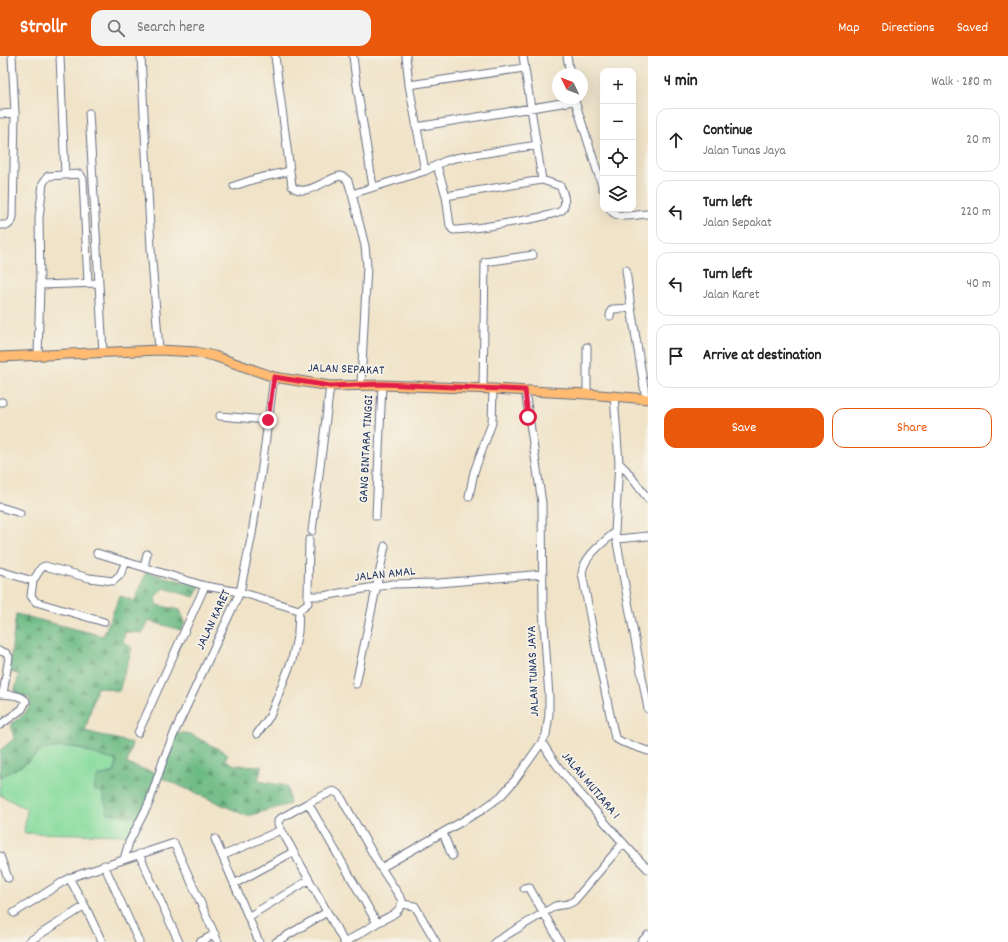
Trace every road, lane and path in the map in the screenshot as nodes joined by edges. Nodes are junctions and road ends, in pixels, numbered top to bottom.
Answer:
1 (12, 56) edge
2 (60, 56) edge
3 (141, 56) edge
4 (275, 56) edge
5 (353, 56) edge
6 (406, 56) edge
7 (523, 56) edge
8 (567, 56) edge
9 (524, 68) junction
10 (569, 68) edge
11 (409, 85) junction
12 (552, 104) edge
13 (575, 104) edge
14 (531, 108) junction
15 (14, 113) junction
16 (89, 113) dead end
17 (0, 114) edge
18 (416, 128) junction
19 (537, 145) junction
20 (437, 166) junction
21 (290, 171) junction
22 (425, 172) junction
23 (65, 175) junction
24 (542, 180) junction
25 (600, 181) edge
26 (234, 186) dead end
27 (373, 187) junction
28 (352, 194) junction
29 (446, 196) junction
30 (612, 212) edge
31 (648, 214) edge
32 (0, 225) edge
33 (533, 255) dead end
34 (626, 270) dead end
35 (88, 283) junction
36 (98, 283) junction
37 (40, 285) junction
38 (630, 308) junction
39 (610, 316) dead end
40 (587, 347) dead end
41 (159, 350) junction
42 (103, 352) junction
43 (38, 356) junction
44 (0, 357) edge
45 (274, 377) junction
46 (361, 384) junction
47 (382, 384) junction
48 (330, 386) junction
49 (483, 388) junction
50 (493, 389) junction
51 (525, 390) junction
52 (587, 394) junction
53 (614, 396) junction
54 (647, 399) edge
55 (220, 416) dead end
56 (268, 420) junction
57 (619, 463) junction
58 (469, 497) dead end
59 (648, 499) edge
60 (0, 507) edge
61 (20, 513) dead end
62 (376, 516) dead end
63 (312, 531) dead end
64 (616, 536) junction
65 (648, 536) edge
66 (309, 540) dead end
67 (385, 546) dead end
68 (97, 553) dead end
69 (147, 554) dead end
70 (126, 562) junction
71 (144, 567) junction
72 (0, 571) edge
73 (543, 574) junction
74 (33, 581) junction
75 (205, 586) junction
76 (376, 586) junction
77 (240, 592) junction
78 (308, 596) junction
79 (299, 610) junction
80 (104, 622) dead end
81 (0, 651) edge
82 (356, 684) dead end
83 (1, 694) edge
84 (648, 709) edge
85 (0, 725) edge
86 (138, 733) dead end
87 (257, 734) dead end
88 (542, 742) junction
89 (648, 751) edge
90 (308, 803) junction
91 (281, 830) junction
92 (443, 833) junction
93 (215, 839) dead end
94 (623, 843) junction
95 (293, 852) junction
96 (139, 854) junction
97 (0, 856) edge
98 (222, 856) junction
99 (452, 856) dead end
100 (124, 859) junction
101 (104, 866) junction
102 (381, 868) junction
103 (648, 869) edge
104 (8, 878) dead end
105 (69, 878) junction
106 (310, 880) junction
107 (234, 884) junction
108 (524, 888) dead end
109 (402, 904) junction
110 (85, 906) junction
111 (327, 912) junction
112 (544, 912) junction
113 (14, 913) dead end
114 (248, 917) junction
115 (377, 922) junction
116 (214, 934) junction
117 (648, 935) edge
118 (28, 942) edge
119 (102, 942) edge
120 (140, 942) edge
121 (178, 942) edge
122 (200, 942) edge
123 (218, 942) edge
124 (259, 942) edge
125 (276, 942) edge
126 (345, 942) edge
127 (436, 942) edge
128 (495, 942) edge
129 (560, 942) edge
130 (641, 942) edge

1 - 15 street
2 - 23 street
3 - 41 street
4 - 21 street
5 - 27 street
6 - 11 street
7 - 9 street
8 - 10 street
9 - 11 street
9 - 14 street
11 - 18 street
12 - 14 street
13 - 25 street
14 - 18 street
14 - 19 street
15 - 17 street
15 - 32 street
16 - 36 street
18 - 22 street
19 - 20 street
19 - 24 street
20 - 22 street
20 - 29 street
21 - 26 street
21 - 28 street
22 - 27 street
23 - 35 street
23 - 37 street
24 - 29 street
24 - 29 street
27 - 28 street
28 - 46 street
30 - 31 street
33 - 49 street
34 - 38 street
35 - 36 street
35 - 37 street
36 - 42 street
37 - 43 street
38 - 39 street
38 - 54 street
40 - 52 street
41 - 42 main road, JALAN SEPAKAT
41 - 45 main road, JALAN SEPAKAT
42 - 43 main road, JALAN SEPAKAT
43 - 44 main road, JALAN SEPAKAT
45 - 48 main road, JALAN SEPAKAT
45 - 56 street, JALAN KARET
46 - 47 main road, JALAN SEPAKAT
46 - 48 main road, JALAN SEPAKAT
47 - 49 main road, JALAN SEPAKAT
47 - 62 street, GANG BINTARA TINGGI
48 - 63 street
49 - 50 main road, JALAN SEPAKAT
50 - 51 main road, JALAN SEPAKAT
50 - 58 street
51 - 52 main road, JALAN SEPAKAT
51 - 73 street, JALAN TUNAS JAYA
52 - 53 main road, JALAN SEPAKAT
53 - 54 main road, JALAN SEPAKAT
53 - 57 street
55 - 56 street
56 - 77 street, JALAN KARET
57 - 59 street
57 - 64 street
60 - 61 street
64 - 65 street
64 - 84 street
64 - 89 street
66 - 78 street
67 - 76 street
68 - 70 street
69 - 71 street
70 - 71 street
70 - 74 street
71 - 75 street
72 - 74 street
73 - 76 street, JALAN AMAL
73 - 88 street, JALAN TUNAS JAYA
74 - 80 street
75 - 77 street
75 - 86 street
76 - 78 street, JALAN AMAL
76 - 82 street
77 - 79 street
77 - 100 street, JALAN KARET
78 - 79 street
79 - 87 street
81 - 83 street
83 - 85 street
88 - 92 street, JALAN TUNAS JAYA
88 - 94 street, JALAN MUTIARA 1
90 - 91 street
90 - 102 street
90 - 115 street
91 - 95 street
91 - 98 street
92 - 99 street
92 - 102 street, JALAN TUNAS JAYA
93 - 98 street
94 - 103 street, JALAN MUTIARA 1
94 - 112 street
95 - 106 street
95 - 107 street
96 - 100 street
96 - 116 street
96 - 121 street
97 - 104 street
98 - 107 street
100 - 101 street
101 - 105 street
101 - 120 street
102 - 109 street
105 - 110 street
105 - 113 street
106 - 111 street
106 - 114 street
107 - 114 street
108 - 112 street
109 - 115 street
109 - 127 street
110 - 118 street
110 - 119 street
111 - 125 street
111 - 126 street
112 - 128 street
112 - 129 street
114 - 124 street
115 - 126 street
116 - 122 street
116 - 123 street
117 - 130 street

